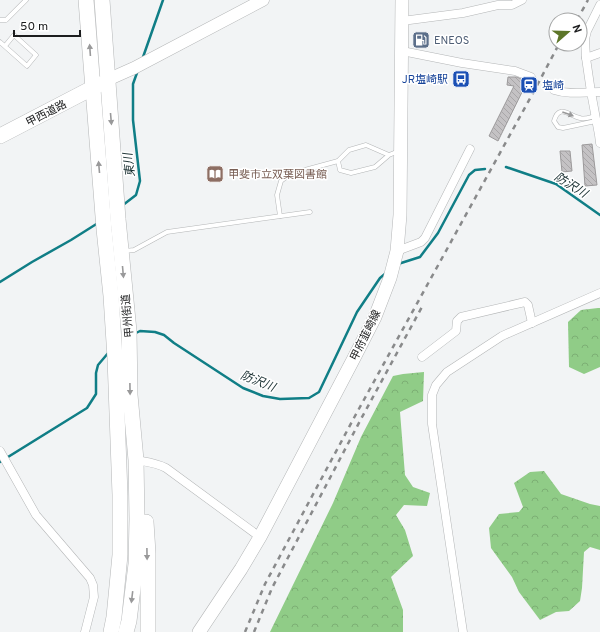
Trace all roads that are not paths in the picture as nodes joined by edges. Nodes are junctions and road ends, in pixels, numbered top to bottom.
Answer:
1 (26, 0) edge
2 (86, 0) edge
3 (102, 0) edge
4 (263, 0) edge
5 (402, 0) edge
6 (522, 0) edge
7 (600, 5) edge
8 (0, 20) edge
9 (402, 21) junction
10 (0, 42) edge
11 (5, 46) junction
12 (402, 51) junction
13 (600, 53) edge
14 (586, 58) junction
15 (531, 77) dead end
16 (107, 80) junction
17 (93, 89) junction
18 (554, 90) dead end
19 (591, 92) junction
20 (600, 92) edge
21 (596, 118) junction
22 (0, 136) edge
23 (600, 143) edge
24 (470, 149) dead end
25 (395, 153) junction
26 (338, 161) junction
27 (310, 212) dead end
28 (280, 216) junction
29 (113, 252) junction
30 (396, 255) junction
31 (600, 293) edge
32 (532, 323) junction
33 (422, 357) dead end
34 (117, 416) junction
35 (1, 453) edge
36 (136, 460) junction
37 (260, 537) junction
38 (241, 569) junction
39 (85, 632) edge
40 (101, 632) edge
41 (111, 632) edge
42 (126, 632) edge
43 (148, 632) edge
44 (199, 632) edge
45 (209, 632) edge
46 (463, 632) edge

1 - 8 lane
17 -> 2 highway, 甲州街道
3 - 16 highway, 甲州街道
4 - 16 street
5 - 9 main road, 甲府韮崎線
6 - 9 street
7 - 14 street
9 - 12 main road, 甲府韮崎線
10 - 11 lane
11 - 11 lane
12 - 15 street
12 - 25 main road, 甲府韮崎線
13 - 14 street
14 - 19 street
16 - 17 highway, 甲西道路
16 -> 29 highway, 甲州街道
17 - 22 highway, 甲西道路
29 -> 17 highway, 甲州街道
18 - 19 street
19 - 20 street
19 - 21 street
21 -> 21 lane
21 - 23 street
24 - 30 street
25 - 26 lane
25 - 26 lane
25 - 30 main road, 甲府韮崎線
26 - 28 lane
27 - 28 lane
28 - 29 lane
29 - 34 highway, 甲州街道
29 -> 36 highway, 甲州街道
30 - 37 main road, 甲府韮崎線
31 - 32 street
32 - 33 street
32 - 46 street
34 - 40 highway
34 - 41 highway, 甲州街道
35 - 39 street
36 - 37 street
36 -> 42 highway, 甲州街道
36 -> 43 highway
37 - 38 main road, 甲府韮崎線
38 - 44 main road, 甲府韮崎線
38 - 45 main road

